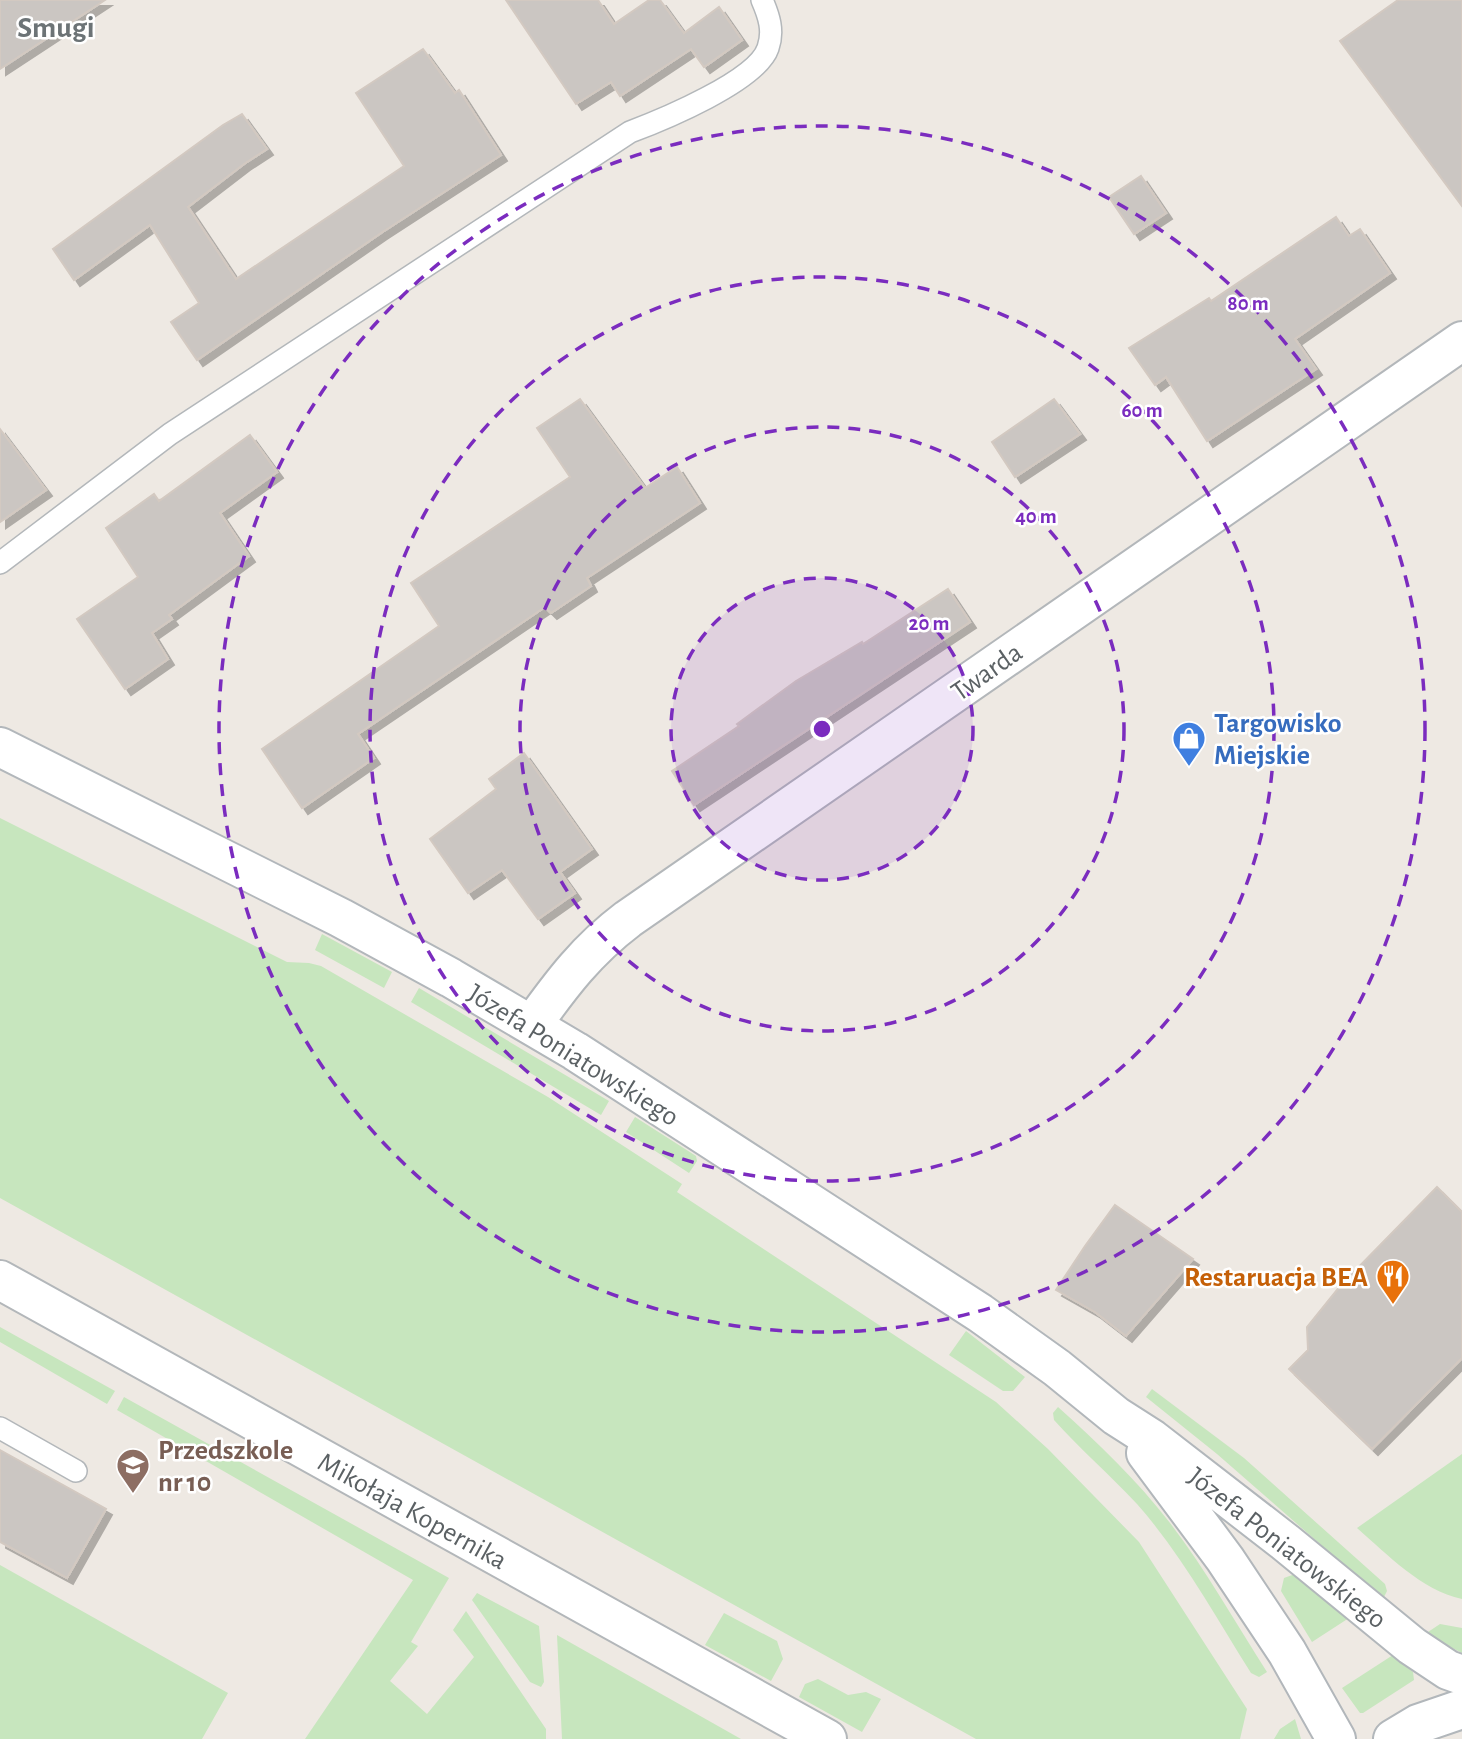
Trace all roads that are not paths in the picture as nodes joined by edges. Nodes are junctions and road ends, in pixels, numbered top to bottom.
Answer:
1 (762, 0) edge
2 (1462, 341) edge
3 (0, 563) edge
4 (0, 747) edge
5 (532, 1025) junction
6 (0, 1280) edge
7 (1116, 1416) junction
8 (0, 1428) edge
9 (76, 1471) dead end
10 (1462, 1675) edge
11 (1462, 1709) edge
12 (827, 1739) edge
13 (1336, 1739) edge
14 (1394, 1739) edge

1 - 3 lane
2 - 5 street, Twarda
4 - 5 street, Józefa Poniatowskiego
5 - 7 street, Józefa Poniatowskiego
6 - 12 street, Mikołaja Kopernika
7 - 10 street, Józefa Poniatowskiego
7 - 13 street, Józefa Poniatowskiego
8 - 9 lane
11 - 14 street

